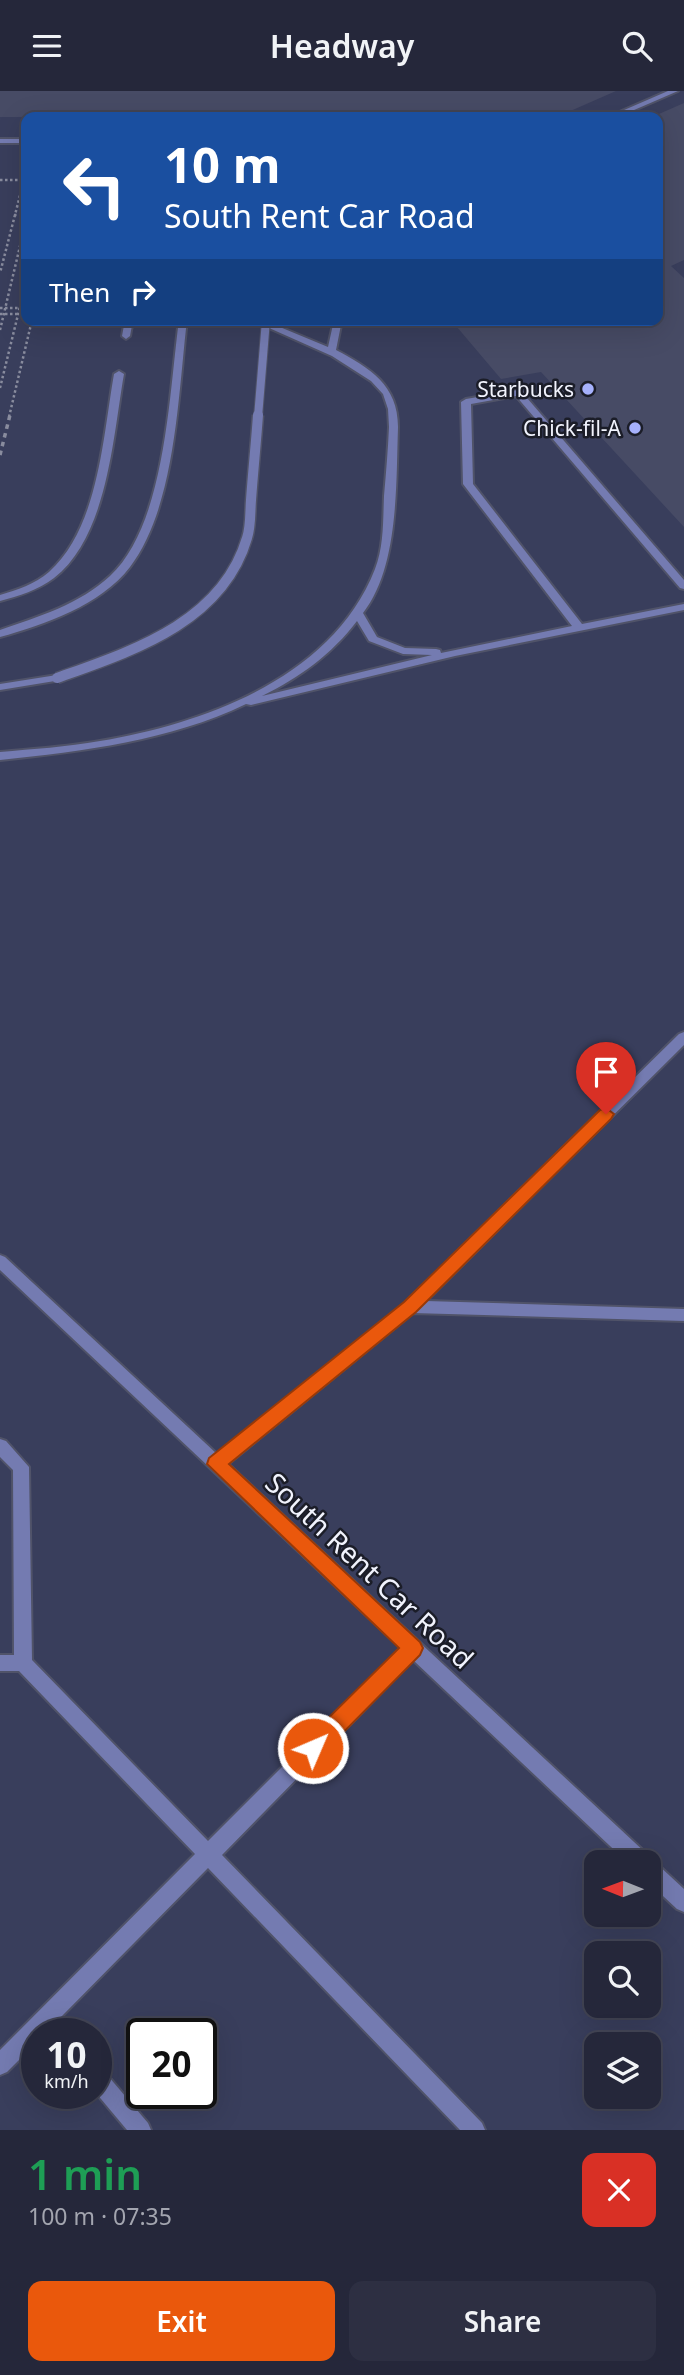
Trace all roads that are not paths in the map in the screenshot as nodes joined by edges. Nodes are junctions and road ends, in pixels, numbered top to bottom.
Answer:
1 (674, 91) edge
2 (624, 112) edge
3 (0, 141) edge
4 (21, 141) edge
5 (128, 326) edge
6 (182, 326) edge
7 (266, 326) edge
8 (270, 326) edge
9 (337, 326) edge
10 (126, 336) dead end
11 (331, 351) junction
12 (119, 374) dead end
13 (684, 586) edge
14 (0, 598) edge
15 (684, 607) edge
16 (358, 614) junction
17 (579, 628) junction
18 (0, 634) edge
19 (455, 653) junction
20 (0, 687) edge
21 (237, 705) junction
22 (0, 756) edge
23 (684, 1037) edge
24 (0, 1261) edge
25 (410, 1307) junction
26 (684, 1315) edge
27 (0, 1446) edge
28 (216, 1464) junction
29 (413, 1648) junction
30 (0, 1663) edge
31 (23, 1663) junction
32 (628, 1850) edge
33 (208, 1855) junction
34 (662, 1882) edge
35 (684, 1902) edge
36 (60, 2018) edge
37 (21, 2050) edge
38 (0, 2065) edge
39 (112, 2096) edge
40 (141, 2130) edge
41 (475, 2130) edge

1 - 2 lane
3 - 4 lane
5 - 10 lane
6 - 18 lane
7 - 20 lane, bridge
8 - 11 lane
9 - 11 lane
11 - 16 lane
12 - 14 lane
13 - 17 lane
15 - 17 lane
16 - 19 lane
16 - 21 lane
17 - 19 lane
19 - 21 lane
21 - 22 lane
23 - 25 lane
24 - 28 lane, South Rent Car Road
25 - 26 lane
25 - 28 lane
27 - 31 lane
28 - 29 lane, South Rent Car Road
29 - 32 lane, South Rent Car Road
29 - 33 lane
30 - 31 lane
31 - 33 lane
33 - 36 lane
33 - 41 lane
34 - 35 lane
37 - 38 lane
39 - 40 lane

